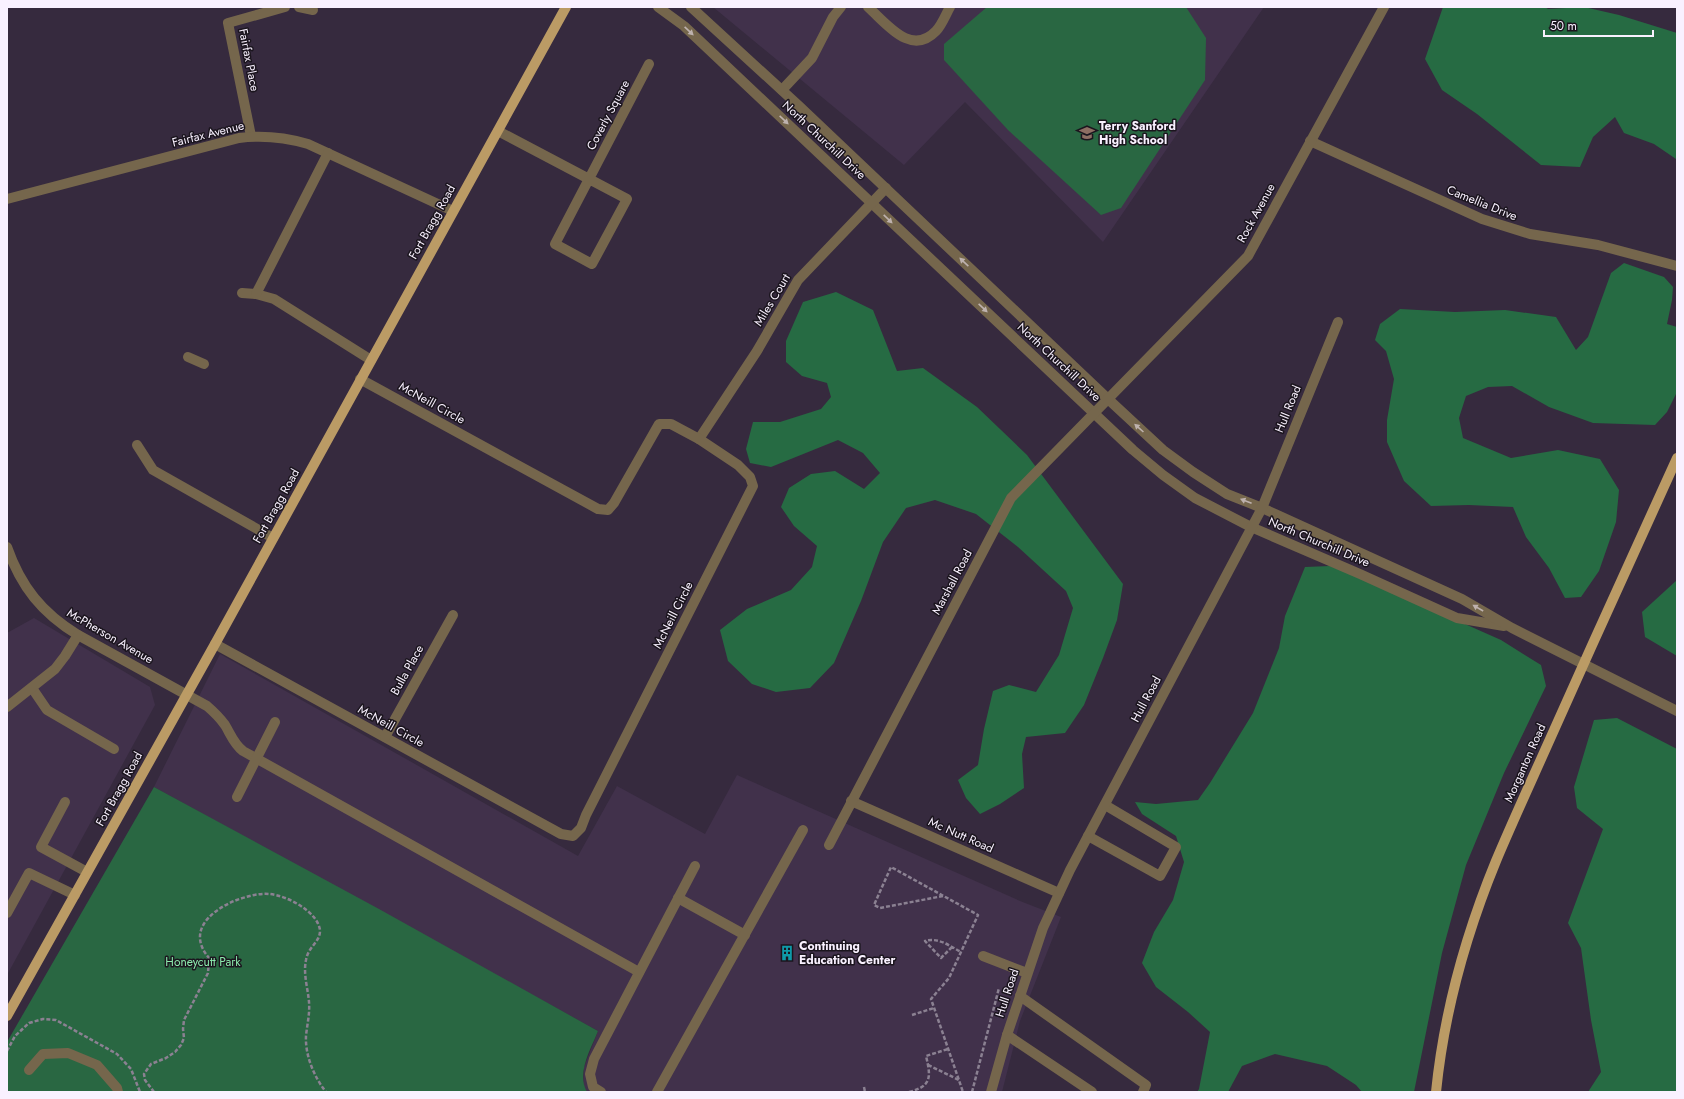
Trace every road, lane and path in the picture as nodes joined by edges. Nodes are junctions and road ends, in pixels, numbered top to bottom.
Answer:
1 (285, 7) edge
2 (299, 7) edge
3 (566, 7) edge
4 (658, 7) edge
5 (692, 7) edge
6 (841, 7) edge
7 (868, 7) edge
8 (950, 7) edge
9 (1384, 7) edge
10 (312, 10) dead end
11 (649, 64) dead end
12 (782, 90) junction
13 (498, 130) junction
14 (251, 136) junction
15 (1310, 141) junction
16 (328, 153) junction
17 (589, 179) junction
18 (886, 188) junction
19 (7, 199) edge
20 (872, 203) junction
21 (453, 212) junction
22 (1677, 266) edge
23 (242, 294) dead end
24 (256, 294) junction
25 (1338, 322) dead end
26 (188, 357) dead end
27 (371, 360) junction
28 (204, 364) dead end
29 (360, 379) junction
30 (1108, 399) junction
31 (1094, 413) junction
32 (699, 439) junction
33 (137, 445) dead end
34 (1677, 458) edge
35 (1262, 508) junction
36 (1251, 527) junction
37 (273, 538) junction
38 (7, 547) edge
39 (452, 615) dead end
40 (1512, 628) junction
41 (78, 635) junction
42 (215, 644) junction
43 (1584, 663) junction
44 (32, 688) junction
45 (187, 694) junction
46 (7, 707) edge
47 (1677, 710) edge
48 (275, 722) dead end
49 (385, 737) junction
50 (114, 749) dead end
51 (256, 759) junction
52 (237, 797) dead end
53 (851, 801) junction
54 (65, 802) dead end
55 (1105, 805) junction
56 (803, 830) dead end
57 (1088, 836) junction
58 (829, 845) dead end
59 (695, 866) dead end
60 (88, 872) junction
61 (1059, 893) junction
62 (75, 895) junction
63 (943, 896) junction
64 (678, 898) junction
65 (7, 913) edge
66 (745, 935) junction
67 (952, 947) junction
68 (961, 952) junction
69 (983, 956) dead end
70 (639, 972) junction
71 (1027, 973) junction
72 (999, 988) dead end
73 (1020, 996) junction
74 (934, 1008) junction
75 (912, 1015) dead end
76 (7, 1016) edge
77 (1007, 1035) junction
78 (948, 1049) junction
79 (928, 1064) junction
80 (29, 1070) dead end
81 (959, 1080) junction
82 (864, 1087) dead end
83 (118, 1092) edge
84 (154, 1092) edge
85 (326, 1092) edge
86 (601, 1092) edge
87 (657, 1092) edge
88 (865, 1092) edge
89 (909, 1092) edge
90 (963, 1092) edge
91 (972, 1092) edge
92 (991, 1092) edge
93 (1092, 1092) edge
94 (1143, 1092) edge
95 (1436, 1092) edge

1 - 14 street, Fairfax Place
2 - 10 street
3 - 13 main road, Fort Bragg Road
4 -> 20 street, North Churchill Drive
5 - 12 street, North Churchill Drive
6 - 12 street
7 - 8 street
9 - 15 street, Rock Avenue
11 - 17 street, Coverly Square
12 - 18 street, North Churchill Drive
13 - 17 street, Coverly Square
13 - 21 main road, Fort Bragg Road
14 - 16 street, Fairfax Avenue
14 - 19 street, Fairfax Avenue
15 - 22 street, Camellia Drive
15 - 30 street, Rock Avenue
16 - 21 street, Fairfax Avenue
16 - 24 street
17 - 17 street, Coverly Square
18 - 20 street, Miles Court
30 -> 18 street, North Churchill Drive
20 -> 31 street, North Churchill Drive
20 - 32 street, Miles Court
21 - 27 main road, Fort Bragg Road
23 - 24 street
24 - 27 street
25 - 35 street, Hull Road
26 - 28 street
27 - 29 main road, Fort Bragg Road
29 - 32 street, McNeill Circle
29 - 37 main road, Fort Bragg Road
30 - 31 street, Marshall Road
35 -> 30 street, North Churchill Drive
31 - 36 street, North Churchill Drive
31 - 53 street, Marshall Road
32 - 49 street, McNeill Circle
33 - 37 street
34 - 43 main road, Morganton Road
35 - 36 street, Hull Road
40 -> 35 street, North Churchill Drive
36 - 40 street, North Churchill Drive
36 - 55 street, Hull Road
37 - 42 main road, Fort Bragg Road
38 - 41 street, McPherson Avenue
39 - 49 street, Bulla Place
40 - 43 street, North Churchill Drive
41 - 44 street
41 - 45 street, McPherson Avenue
42 - 45 main road, Fort Bragg Road
42 - 49 street, McNeill Circle
43 - 47 street, North Churchill Drive
43 - 95 main road, Morganton Road
44 - 46 street
44 - 50 street
45 - 51 street, McPherson Avenue
45 - 60 main road, Fort Bragg Road
48 - 51 street
51 - 52 street
51 - 70 street, McPherson Avenue
53 - 58 street, Marshall Road
53 - 61 street, Mc Nutt Road
54 - 60 street
55 - 57 street, Hull Road
55 - 57 street
56 - 66 street
57 - 61 street, Hull Road
59 - 64 street
60 - 62 main road, Fort Bragg Road
61 - 71 street, Hull Road
62 - 65 street
62 - 76 main road, Fort Bragg Road
63 - 63 path
63 - 68 path
64 - 66 street
64 - 70 street
66 - 87 street
67 - 67 path
67 - 68 path
68 - 74 path
69 - 71 street
70 - 86 street
71 - 73 street, Hull Road
72 - 91 path
73 - 77 street, Hull Road
73 - 94 street
74 - 75 path
74 - 78 path
77 - 92 street, Hull Road
77 - 93 street
78 - 79 path
78 - 81 path
79 - 81 path
79 - 89 path
80 - 83 street
81 - 90 path
82 - 88 path
84 - 85 path

